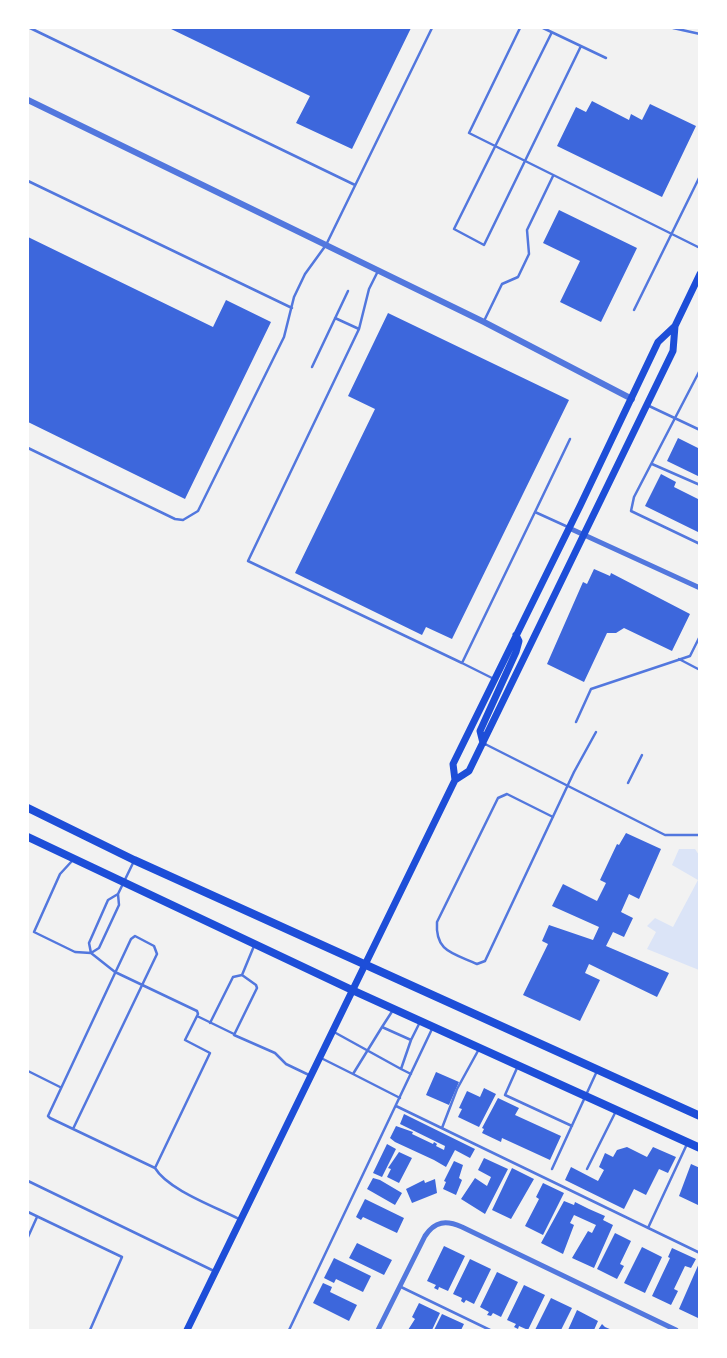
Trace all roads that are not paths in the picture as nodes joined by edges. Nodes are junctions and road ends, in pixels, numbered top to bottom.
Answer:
1 (30, 28) edge
2 (432, 28) edge
3 (520, 28) edge
4 (543, 28) edge
5 (673, 28) edge
6 (552, 32) junction
7 (700, 34) edge
8 (581, 46) junction
9 (606, 58) dead end
10 (28, 100) edge
11 (496, 147) junction
12 (525, 162) junction
13 (553, 176) junction
14 (700, 176) edge
15 (28, 181) edge
16 (355, 185) junction
17 (671, 234) junction
18 (326, 245) junction
19 (700, 248) edge
20 (378, 271) junction
21 (700, 274) edge
22 (348, 290) dead end
23 (292, 308) junction
24 (634, 310) dead end
25 (335, 318) junction
26 (484, 322) junction
27 (674, 326) junction
28 (359, 329) junction
29 (312, 367) dead end
30 (700, 370) edge
31 (632, 398) junction
32 (647, 405) junction
33 (676, 419) junction
34 (700, 430) edge
35 (570, 439) dead end
36 (28, 448) edge
37 (652, 464) junction
38 (700, 485) edge
39 (535, 512) junction
40 (569, 528) junction
41 (584, 535) junction
42 (700, 544) edge
43 (700, 588) edge
44 (516, 635) junction
45 (700, 636) edge
46 (679, 660) junction
47 (462, 663) junction
48 (700, 670) edge
49 (495, 679) junction
50 (576, 722) dead end
51 (596, 732) dead end
52 (483, 743) junction
53 (642, 755) dead end
54 (456, 780) junction
55 (628, 783) dead end
56 (567, 787) junction
57 (28, 808) edge
58 (553, 817) junction
59 (700, 835) edge
60 (28, 837) edge
61 (73, 859) junction
62 (134, 860) junction
63 (123, 883) junction
64 (118, 894) junction
65 (255, 944) junction
66 (91, 953) junction
67 (364, 965) junction
68 (115, 972) junction
69 (242, 975) junction
70 (142, 985) junction
71 (352, 990) junction
72 (394, 1008) junction
73 (197, 1016) junction
74 (420, 1021) junction
75 (210, 1023) junction
76 (382, 1027) junction
77 (434, 1027) junction
78 (332, 1031) junction
79 (234, 1034) junction
80 (412, 1040) junction
81 (480, 1048) junction
82 (367, 1050) junction
83 (319, 1058) junction
84 (518, 1065) junction
85 (401, 1069) junction
86 (597, 1069) junction
87 (28, 1071) edge
88 (353, 1074) junction
89 (412, 1074) junction
90 (311, 1075) junction
91 (60, 1087) junction
92 (584, 1095) junction
93 (400, 1098) junction
94 (396, 1106) junction
95 (616, 1110) junction
96 (700, 1116) edge
97 (572, 1126) junction
98 (442, 1128) junction
99 (73, 1129) junction
100 (688, 1143) junction
101 (700, 1148) edge
102 (155, 1168) junction
103 (552, 1168) dead end
104 (587, 1169) dead end
105 (28, 1181) edge
106 (28, 1212) edge
107 (37, 1217) junction
108 (240, 1220) junction
109 (648, 1228) junction
110 (28, 1238) edge
111 (699, 1253) edge
112 (215, 1272) junction
113 (400, 1287) junction
114 (90, 1330) edge
115 (187, 1330) edge
116 (289, 1330) edge
117 (378, 1330) edge
118 (490, 1330) edge
119 (676, 1330) edge

1 - 16 lane
2 - 16 lane
3 - 11 lane
4 - 6 lane
5 - 7 lane
6 - 8 lane
6 - 11 lane
8 - 9 lane
8 - 12 lane
10 - 18 street
11 - 12 lane
11 - 12 lane
12 - 13 lane
13 - 17 lane
13 - 26 lane
14 - 17 lane
15 - 23 lane
16 - 18 lane
17 - 19 lane
17 - 24 lane
18 - 20 street
18 - 23 lane
20 - 26 street
20 - 28 lane
21 - 27 main road
22 - 25 lane
23 - 36 lane
25 - 28 lane
25 - 29 lane
26 - 31 street
27 - 31 main road
27 - 32 main road
28 - 47 lane
30 - 33 lane
31 - 40 main road
32 - 33 lane
32 - 41 main road
33 - 34 lane
33 - 37 lane
35 - 39 lane
37 - 38 lane
37 - 42 lane
39 - 40 lane
39 - 47 lane
40 - 41 street
40 - 44 main road
41 - 43 street
41 - 52 main road
44 - 49 main road
44 - 52 main road
45 - 46 lane
46 - 48 lane
46 - 50 lane
47 - 49 lane
49 - 54 main road
51 - 56 lane
52 - 54 main road
52 - 56 lane
53 - 55 lane
54 - 67 main road
56 - 58 lane
56 - 59 lane
57 - 62 main road
58 - 58 lane
60 - 61 main road
61 - 63 main road
61 - 66 lane
62 - 63 lane
62 - 67 main road
63 - 64 lane
63 - 65 main road
64 - 66 lane
64 - 66 lane
65 - 69 lane
65 - 71 main road
66 - 68 lane
67 - 71 main road
67 - 86 main road
68 - 70 lane
68 - 70 lane
68 - 91 lane
69 - 75 lane
69 - 79 lane
70 - 73 lane
70 - 99 lane
71 - 72 main road
71 - 78 main road
72 - 74 main road
72 - 76 lane
73 - 75 lane
73 - 102 lane
74 - 77 main road
74 - 80 lane
75 - 79 lane
76 - 80 lane
76 - 82 lane
77 - 81 main road
77 - 89 lane
78 - 82 lane
78 - 83 main road
79 - 90 lane
80 - 85 lane
81 - 84 main road
81 - 98 lane
82 - 85 lane
82 - 88 lane
83 - 88 lane
83 - 90 main road
84 - 92 main road
84 - 97 lane
85 - 89 lane
86 - 92 lane
86 - 96 main road
87 - 91 lane
88 - 93 lane
89 - 93 lane
90 - 108 main road
91 - 99 lane
92 - 95 main road
92 - 97 lane
93 - 94 lane
94 - 98 lane
94 - 116 lane
95 - 100 main road
95 - 104 lane
97 - 103 lane
98 - 109 lane
99 - 102 lane
100 - 101 main road
100 - 109 lane
102 - 108 lane
105 - 112 lane
106 - 107 lane
107 - 110 lane
107 - 114 lane
108 - 112 main road
109 - 111 lane
112 - 115 main road
113 - 117 street
113 - 118 lane
113 - 119 street

